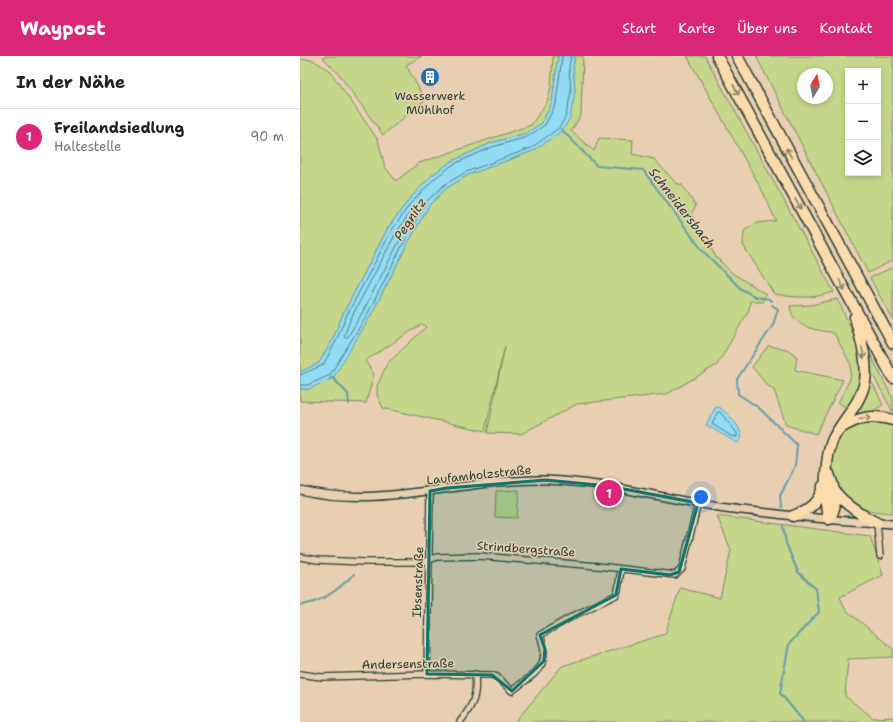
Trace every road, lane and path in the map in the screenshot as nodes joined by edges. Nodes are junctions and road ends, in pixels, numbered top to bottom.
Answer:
1 (717, 56) edge
2 (737, 56) edge
3 (852, 302) junction
4 (880, 318) junction
5 (893, 336) edge
6 (893, 343) edge
7 (893, 378) edge
8 (893, 420) edge
9 (840, 429) junction
10 (828, 469) junction
11 (300, 490) edge
12 (430, 491) junction
13 (835, 492) junction
14 (698, 503) junction
15 (793, 516) junction
16 (829, 519) junction
17 (877, 523) junction
18 (893, 524) edge
19 (880, 556) dead end
20 (300, 557) edge
21 (430, 559) junction
22 (621, 569) junction
23 (300, 674) edge
24 (427, 674) junction
25 (475, 674) junction
26 (460, 722) edge

1 -> 3 highway
4 -> 2 highway
3 - 7 highway
3 -> 9 highway
4 - 5 highway
4 - 6 highway
9 -> 8 highway
9 - 10 highway
10 - 13 highway
10 - 15 highway
10 - 16 highway
11 - 12 main road, Laufamholzstraße
12 - 14 main road, Laufamholzstraße
12 - 21 street, Ibsenstraße
13 - 16 highway
13 - 17 highway
14 - 15 main road, Laufamholzstraße
14 - 22 street, Strindbergstraße
15 - 16 main road, Laufamholzstraße
16 - 17 main road, Laufamholzstraße
17 - 18 main road, Laufamholzstraße
17 - 19 street
20 - 21 street, Strindbergstraße
21 - 22 street, Strindbergstraße
21 - 24 street, Ibsenstraße
22 - 25 street, Andersenstraße
23 - 24 street, Andersenstraße
24 - 25 street, Andersenstraße
25 - 26 street

